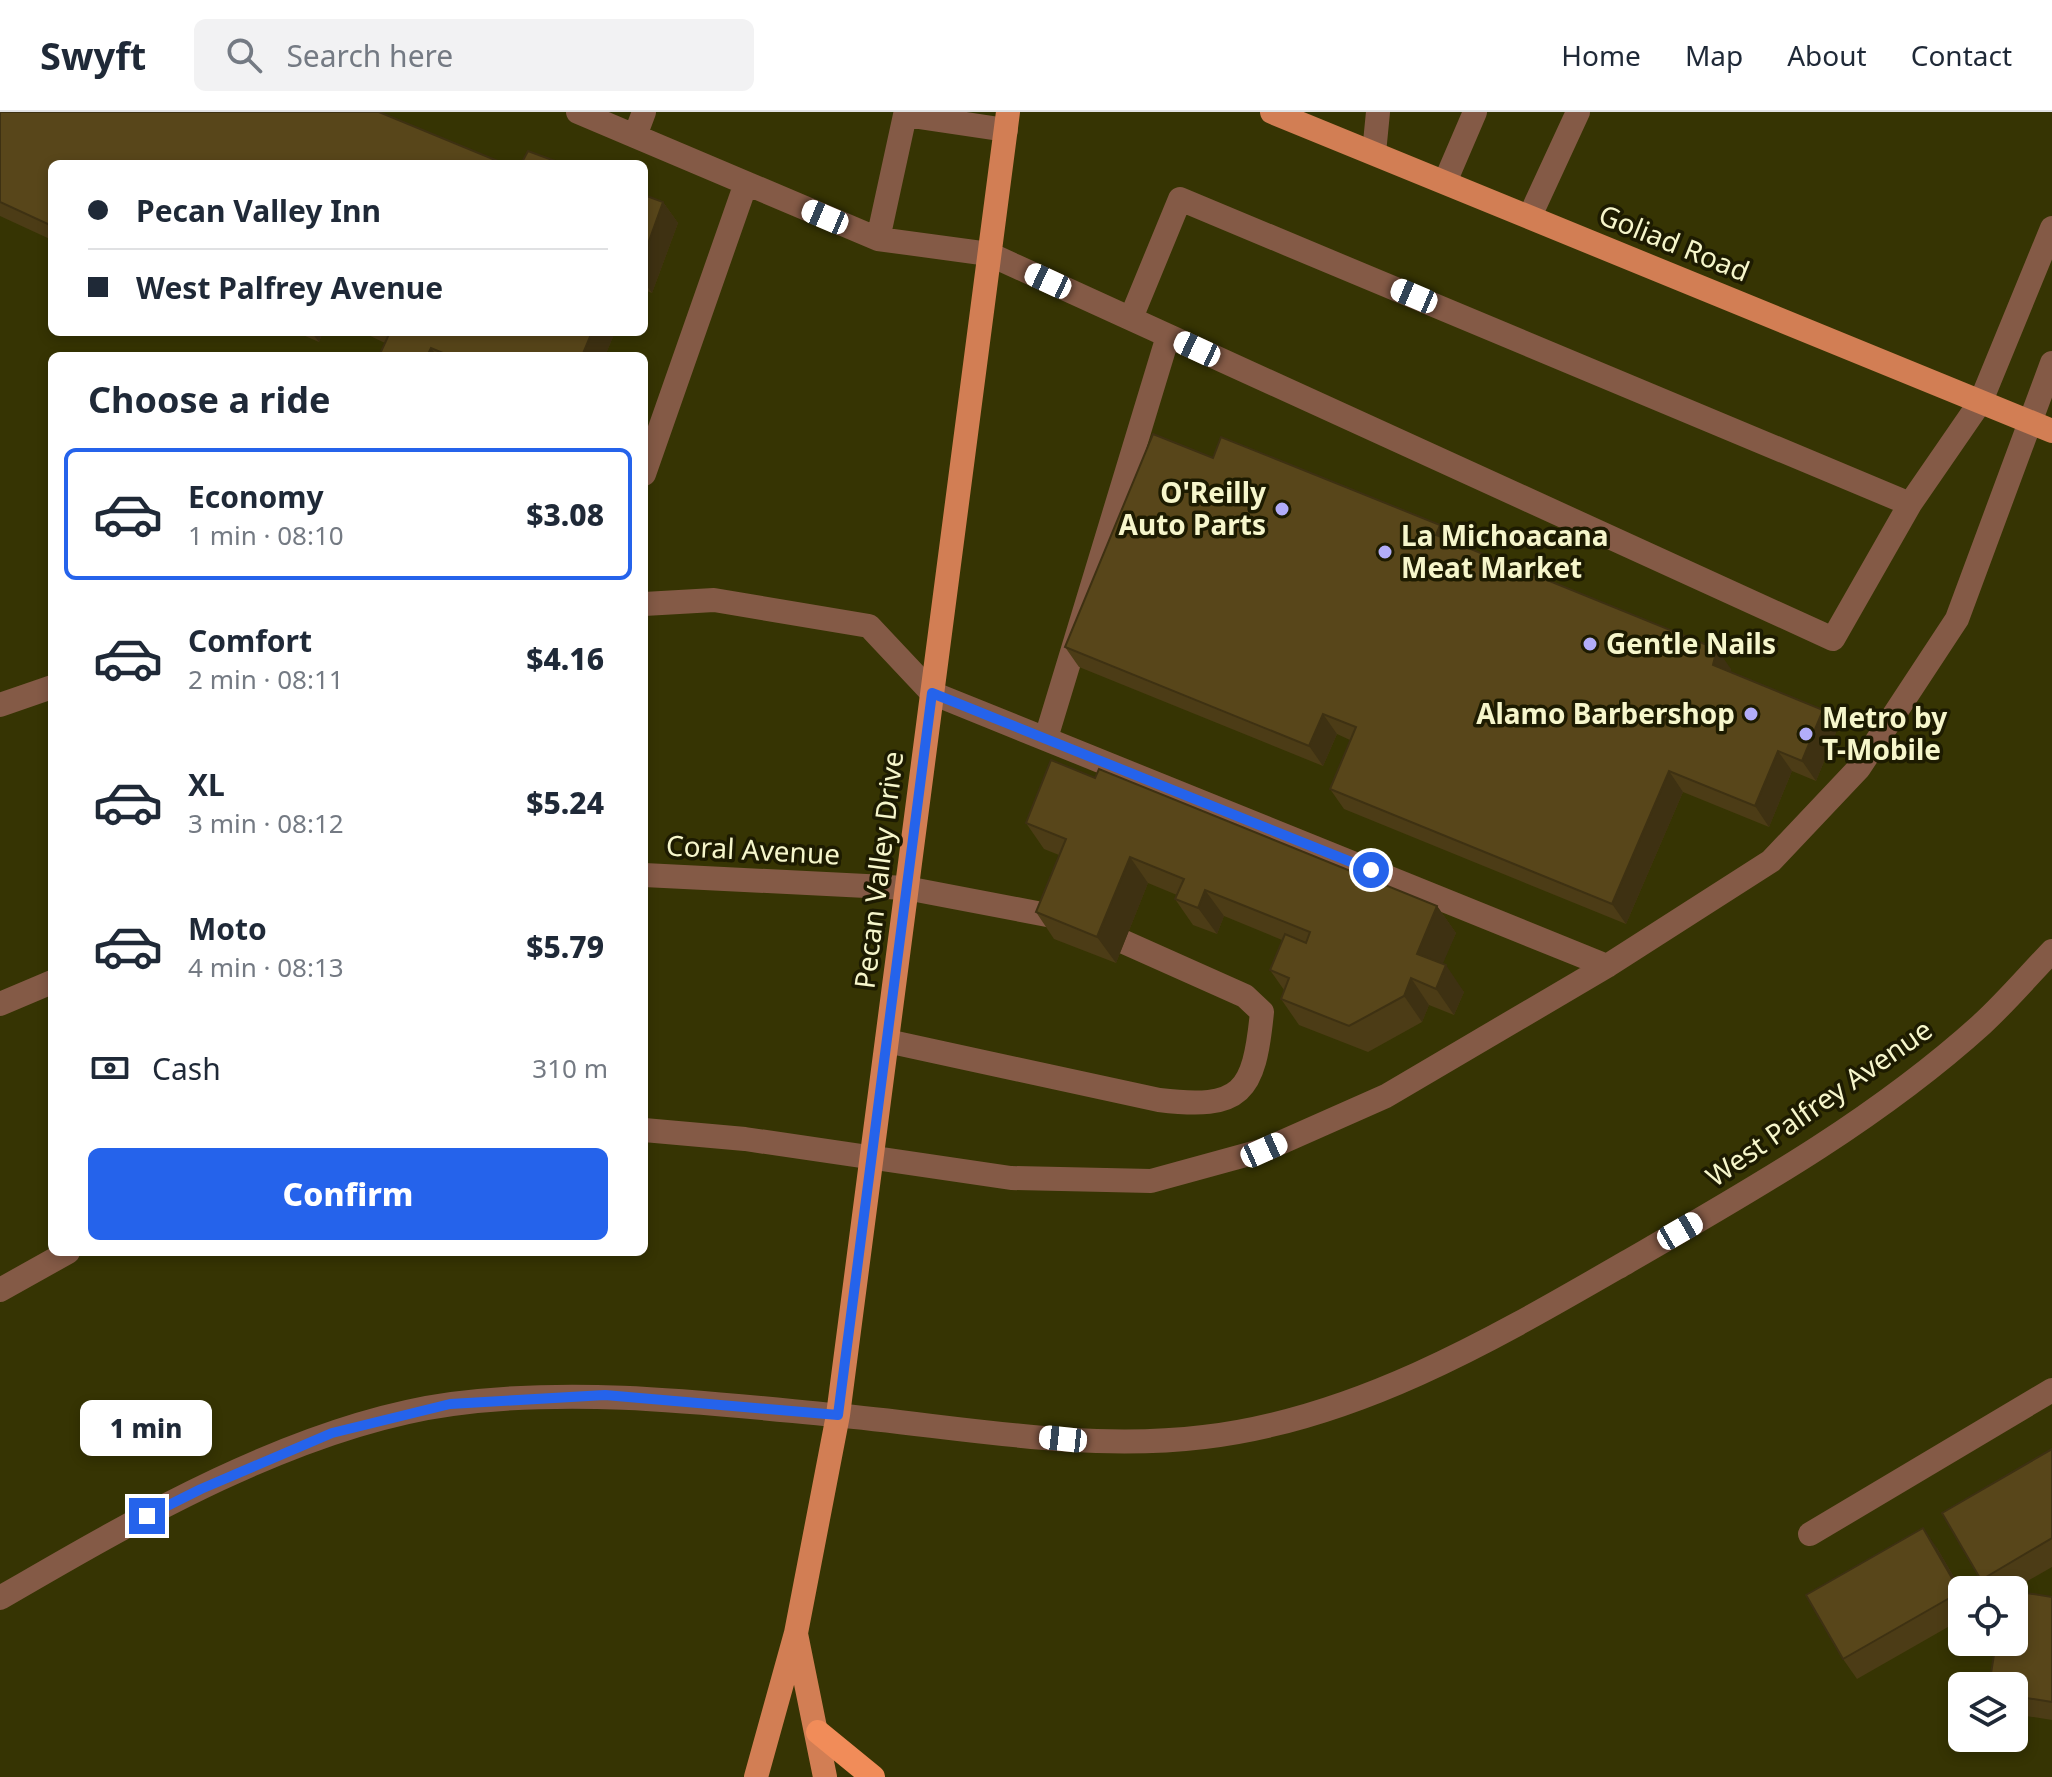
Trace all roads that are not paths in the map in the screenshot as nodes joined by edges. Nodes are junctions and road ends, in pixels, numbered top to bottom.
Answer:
1 (578, 112) edge
2 (644, 112) edge
3 (1378, 112) edge
4 (1475, 112) edge
5 (1578, 112) edge
6 (901, 114) edge
7 (1282, 114) edge
8 (1007, 121) edge
9 (635, 136) junction
10 (1374, 153) junction
11 (1445, 182) junction
12 (746, 183) junction
13 (1530, 216) junction
14 (2052, 228) edge
15 (878, 239) junction
16 (989, 254) junction
17 (1131, 318) junction
18 (1168, 336) junction
19 (2052, 363) edge
20 (1981, 401) junction
21 (2042, 427) edge
22 (648, 463) edge
23 (1910, 504) junction
24 (648, 604) edge
25 (48, 688) edge
26 (932, 693) junction
27 (0, 705) edge
28 (1046, 738) junction
29 (648, 875) edge
30 (906, 888) junction
31 (1063, 918) edge
32 (1124, 942) dead end
33 (2052, 951) edge
34 (1607, 966) junction
35 (48, 984) edge
36 (0, 1004) edge
37 (887, 1041) junction
38 (648, 1130) edge
39 (871, 1157) junction
40 (61, 1256) edge
41 (0, 1290) edge
42 (2052, 1390) edge
43 (838, 1415) junction
44 (1810, 1534) dead end
45 (0, 1598) edge
46 (796, 1633) junction
47 (818, 1732) junction
48 (756, 1777) edge
49 (825, 1777) edge
50 (873, 1777) edge

1 - 9 street
2 - 9 street
3 - 10 street
4 - 11 street
5 - 13 street
6 - 8 street
6 - 15 street
7 - 10 main road, Goliad Road
8 - 16 main road, Pecan Valley Drive
9 - 12 street
10 - 11 main road, Goliad Road
11 - 13 main road, Goliad Road
12 - 15 street
12 - 22 street
13 - 20 main road, Goliad Road
14 - 20 street
15 - 16 street
16 - 17 street
16 - 26 main road, Pecan Valley Drive
17 - 18 street
17 - 23 street
18 - 23 street
18 - 28 street
19 - 21 street
20 - 21 main road, Goliad Road
20 - 23 street
21 - 34 street
24 - 26 street
25 - 27 street
26 - 28 street
26 - 30 main road, Pecan Valley Drive
28 - 34 street
29 - 30 street, Coral Avenue
30 - 31 street, Coral Avenue
30 - 37 main road, Pecan Valley Drive
32 - 37 street
33 - 43 street, West Palfrey Avenue
34 - 39 street
35 - 36 street
37 - 39 main road, Pecan Valley Drive
38 - 39 street
39 - 43 main road, Pecan Valley Drive
40 - 41 street
42 - 44 street
43 - 45 street, West Palfrey Avenue
43 - 46 main road, Pecan Valley Drive
46 - 47 main road, Pecan Valley Drive
46 - 48 main road, Pecan Valley Drive
47 - 49 main road, Pecan Valley Drive
47 - 50 highway

